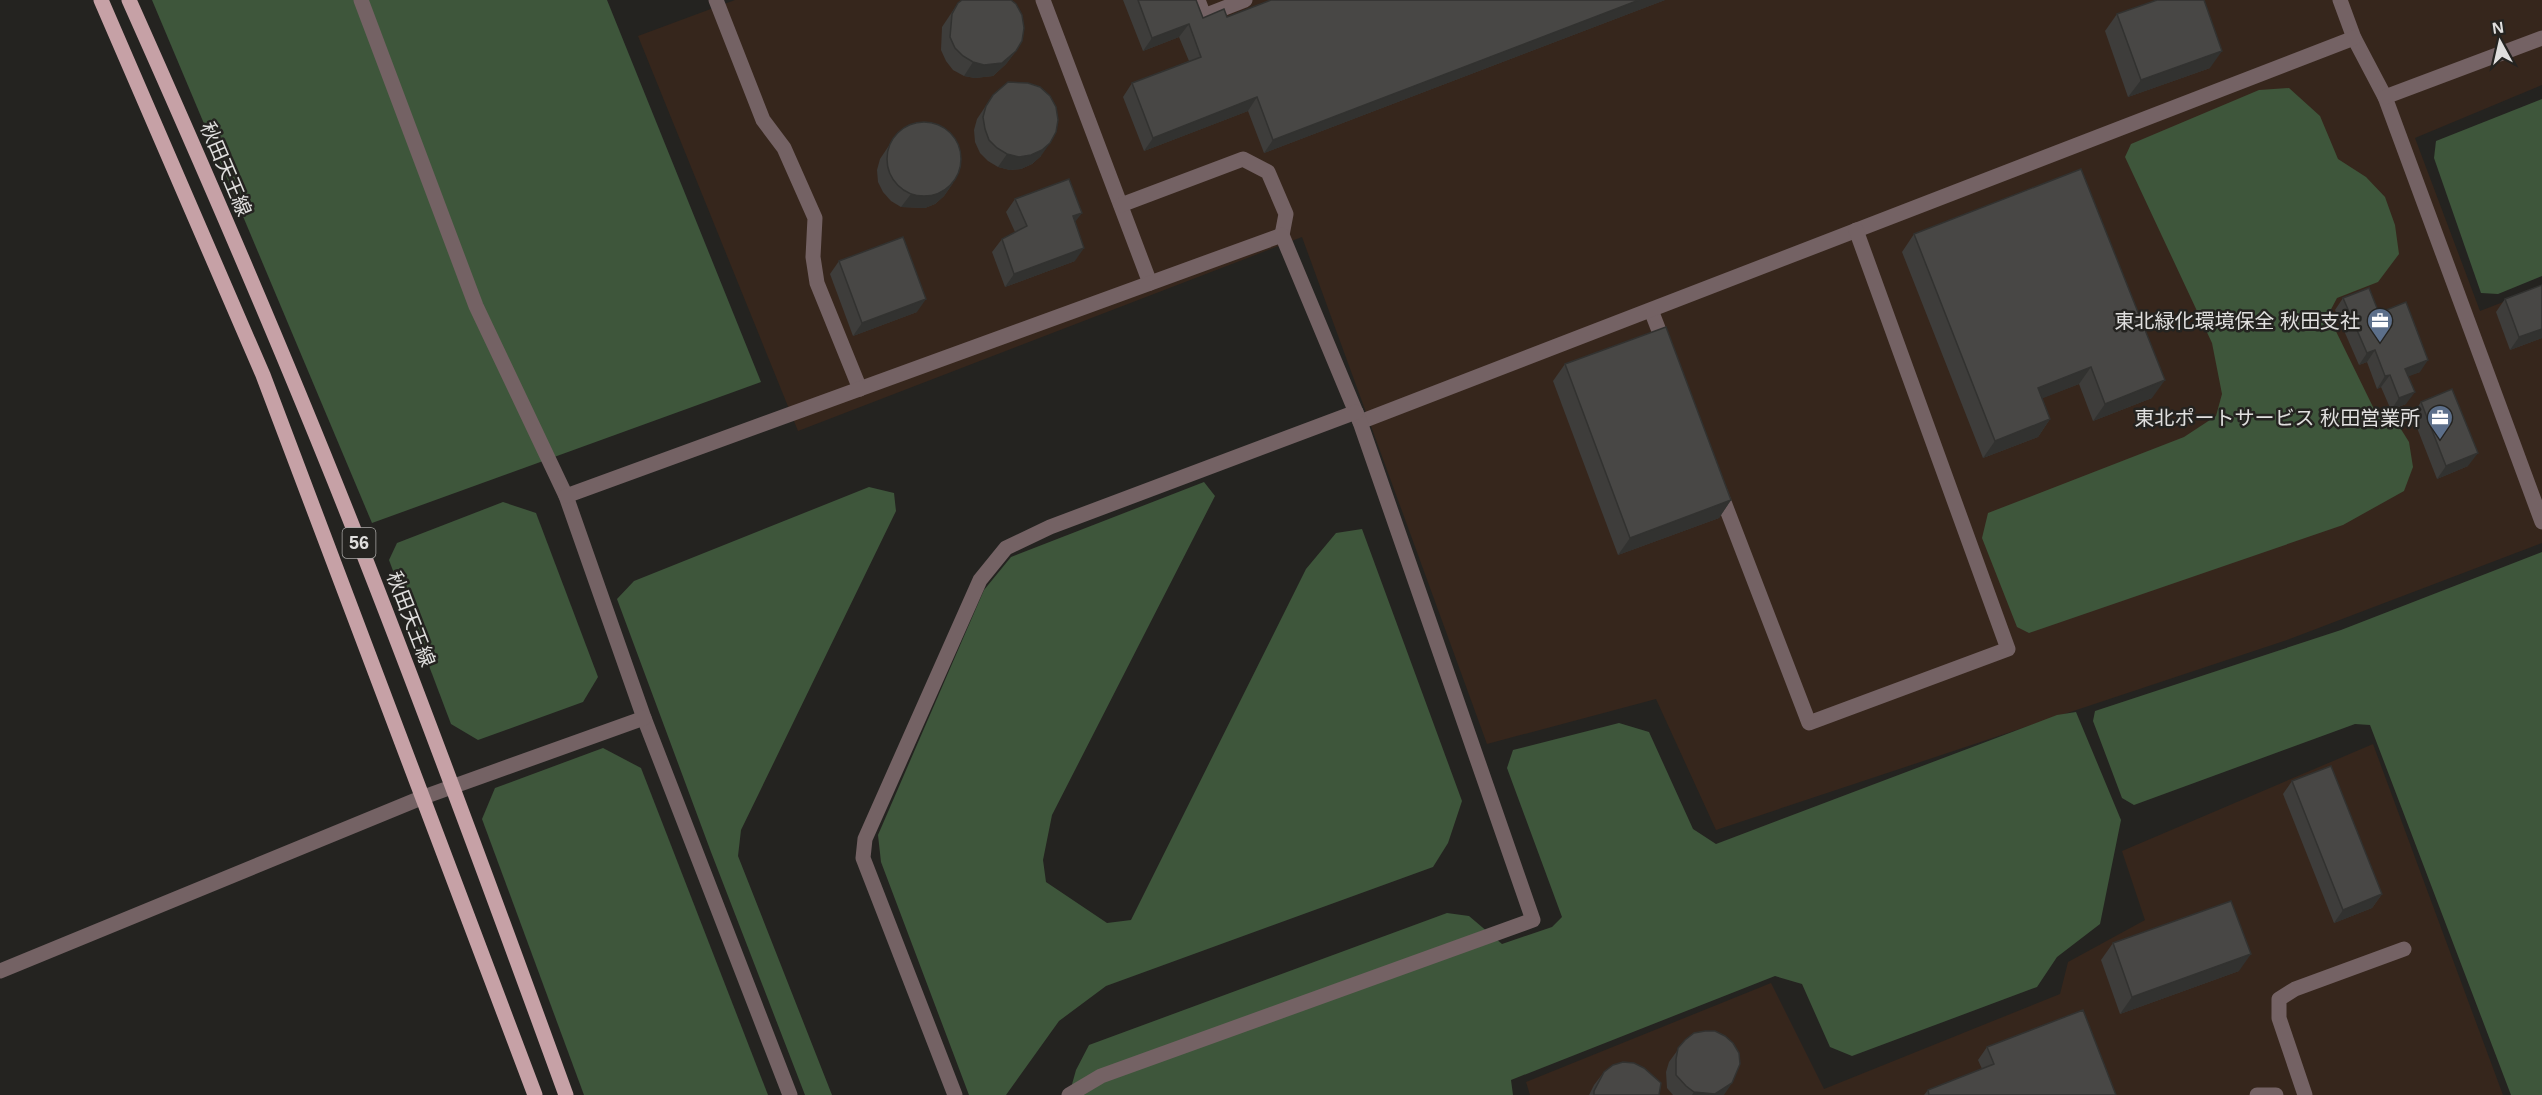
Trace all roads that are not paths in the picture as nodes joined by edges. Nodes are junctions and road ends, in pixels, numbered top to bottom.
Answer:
1 (101, 0) edge
2 (129, 0) edge
3 (361, 0) edge
4 (716, 0) edge
5 (1043, 0) edge
6 (1198, 0) edge
7 (1245, 0) edge
8 (2340, 0) edge
9 (2354, 38) junction
10 (2542, 38) edge
11 (2385, 97) junction
12 (1121, 205) junction
13 (1856, 230) junction
14 (1282, 236) junction
15 (1150, 283) junction
16 (1651, 310) junction
17 (1672, 365) edge
18 (860, 389) junction
19 (1358, 417) junction
20 (1715, 477) edge
21 (566, 496) junction
22 (2542, 522) edge
23 (644, 718) junction
24 (454, 787) junction
25 (422, 798) junction
26 (2404, 949) dead end
27 (0, 971) edge
28 (535, 1095) edge
29 (566, 1095) edge
30 (790, 1095) edge
31 (954, 1095) edge
32 (1069, 1095) edge
33 (2257, 1095) edge
34 (2276, 1095) edge
35 (2305, 1095) edge

1 - 25 main road, 56
2 - 24 main road, 秋田天王線 / 56
3 - 21 lane
4 - 18 lane
5 - 12 lane
6 - 7 lane
8 - 9 lane
9 - 11 lane
9 - 13 lane
10 - 11 lane
11 - 22 lane
12 - 14 lane
12 - 15 lane
13 - 16 lane
13 - 20 lane
14 - 15 lane
14 - 19 lane
15 - 18 lane
16 - 17 lane
16 - 19 lane
18 - 21 lane
19 - 31 lane
19 - 32 lane
21 - 23 lane
23 - 24 lane
23 - 30 lane
24 - 25 lane
24 - 29 main road, 秋田天王線 / 56
25 - 27 lane
25 - 28 main road, 56
26 - 35 lane
33 - 34 lane

